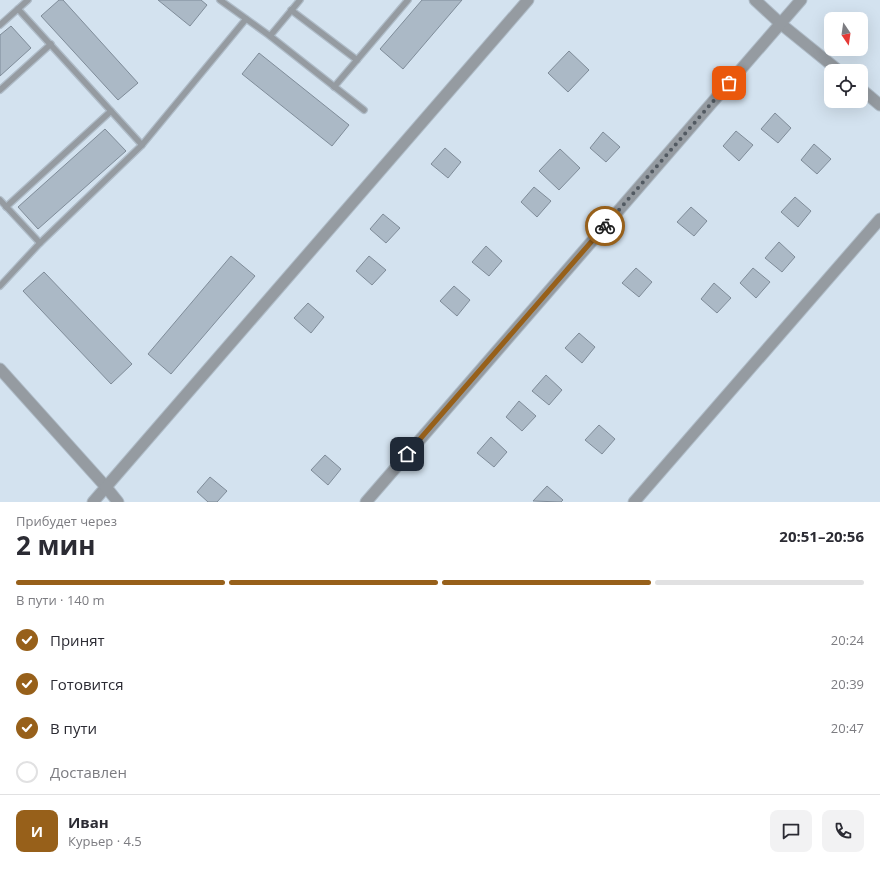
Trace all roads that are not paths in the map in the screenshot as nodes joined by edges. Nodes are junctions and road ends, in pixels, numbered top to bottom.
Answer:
1 (28, 0) edge
2 (221, 0) edge
3 (300, 0) edge
4 (408, 0) edge
5 (528, 0) edge
6 (756, 0) edge
7 (801, 0) edge
8 (18, 9) junction
9 (291, 10) junction
10 (246, 19) junction
11 (780, 24) junction
12 (0, 25) edge
13 (270, 36) junction
14 (51, 44) junction
15 (357, 60) junction
16 (830, 64) edge
17 (334, 87) junction
18 (0, 90) edge
19 (868, 95) edge
20 (880, 105) edge
21 (364, 110) dead end
22 (111, 111) junction
23 (142, 145) junction
24 (0, 200) edge
25 (6, 207) junction
26 (880, 219) edge
27 (40, 243) junction
28 (0, 286) edge
29 (0, 369) edge
30 (106, 487) junction
31 (93, 502) edge
32 (118, 502) edge
33 (366, 502) edge
34 (634, 502) edge

1 - 8 lane
2 - 10 lane
3 - 9 lane
4 - 15 lane
5 - 30 street
6 - 11 street
7 - 11 street
8 - 12 lane
8 - 14 lane
9 - 13 lane
9 - 15 lane
10 - 13 lane
10 - 23 lane
11 - 16 street
11 - 33 street
13 - 17 lane
14 - 18 lane
14 - 22 lane
15 - 17 lane
17 - 21 lane
19 - 20 street
22 - 23 lane
22 - 25 lane
23 - 27 lane
24 - 25 lane
25 - 27 lane
26 - 34 street
27 - 28 lane
29 - 30 street
30 - 31 street
30 - 32 street

